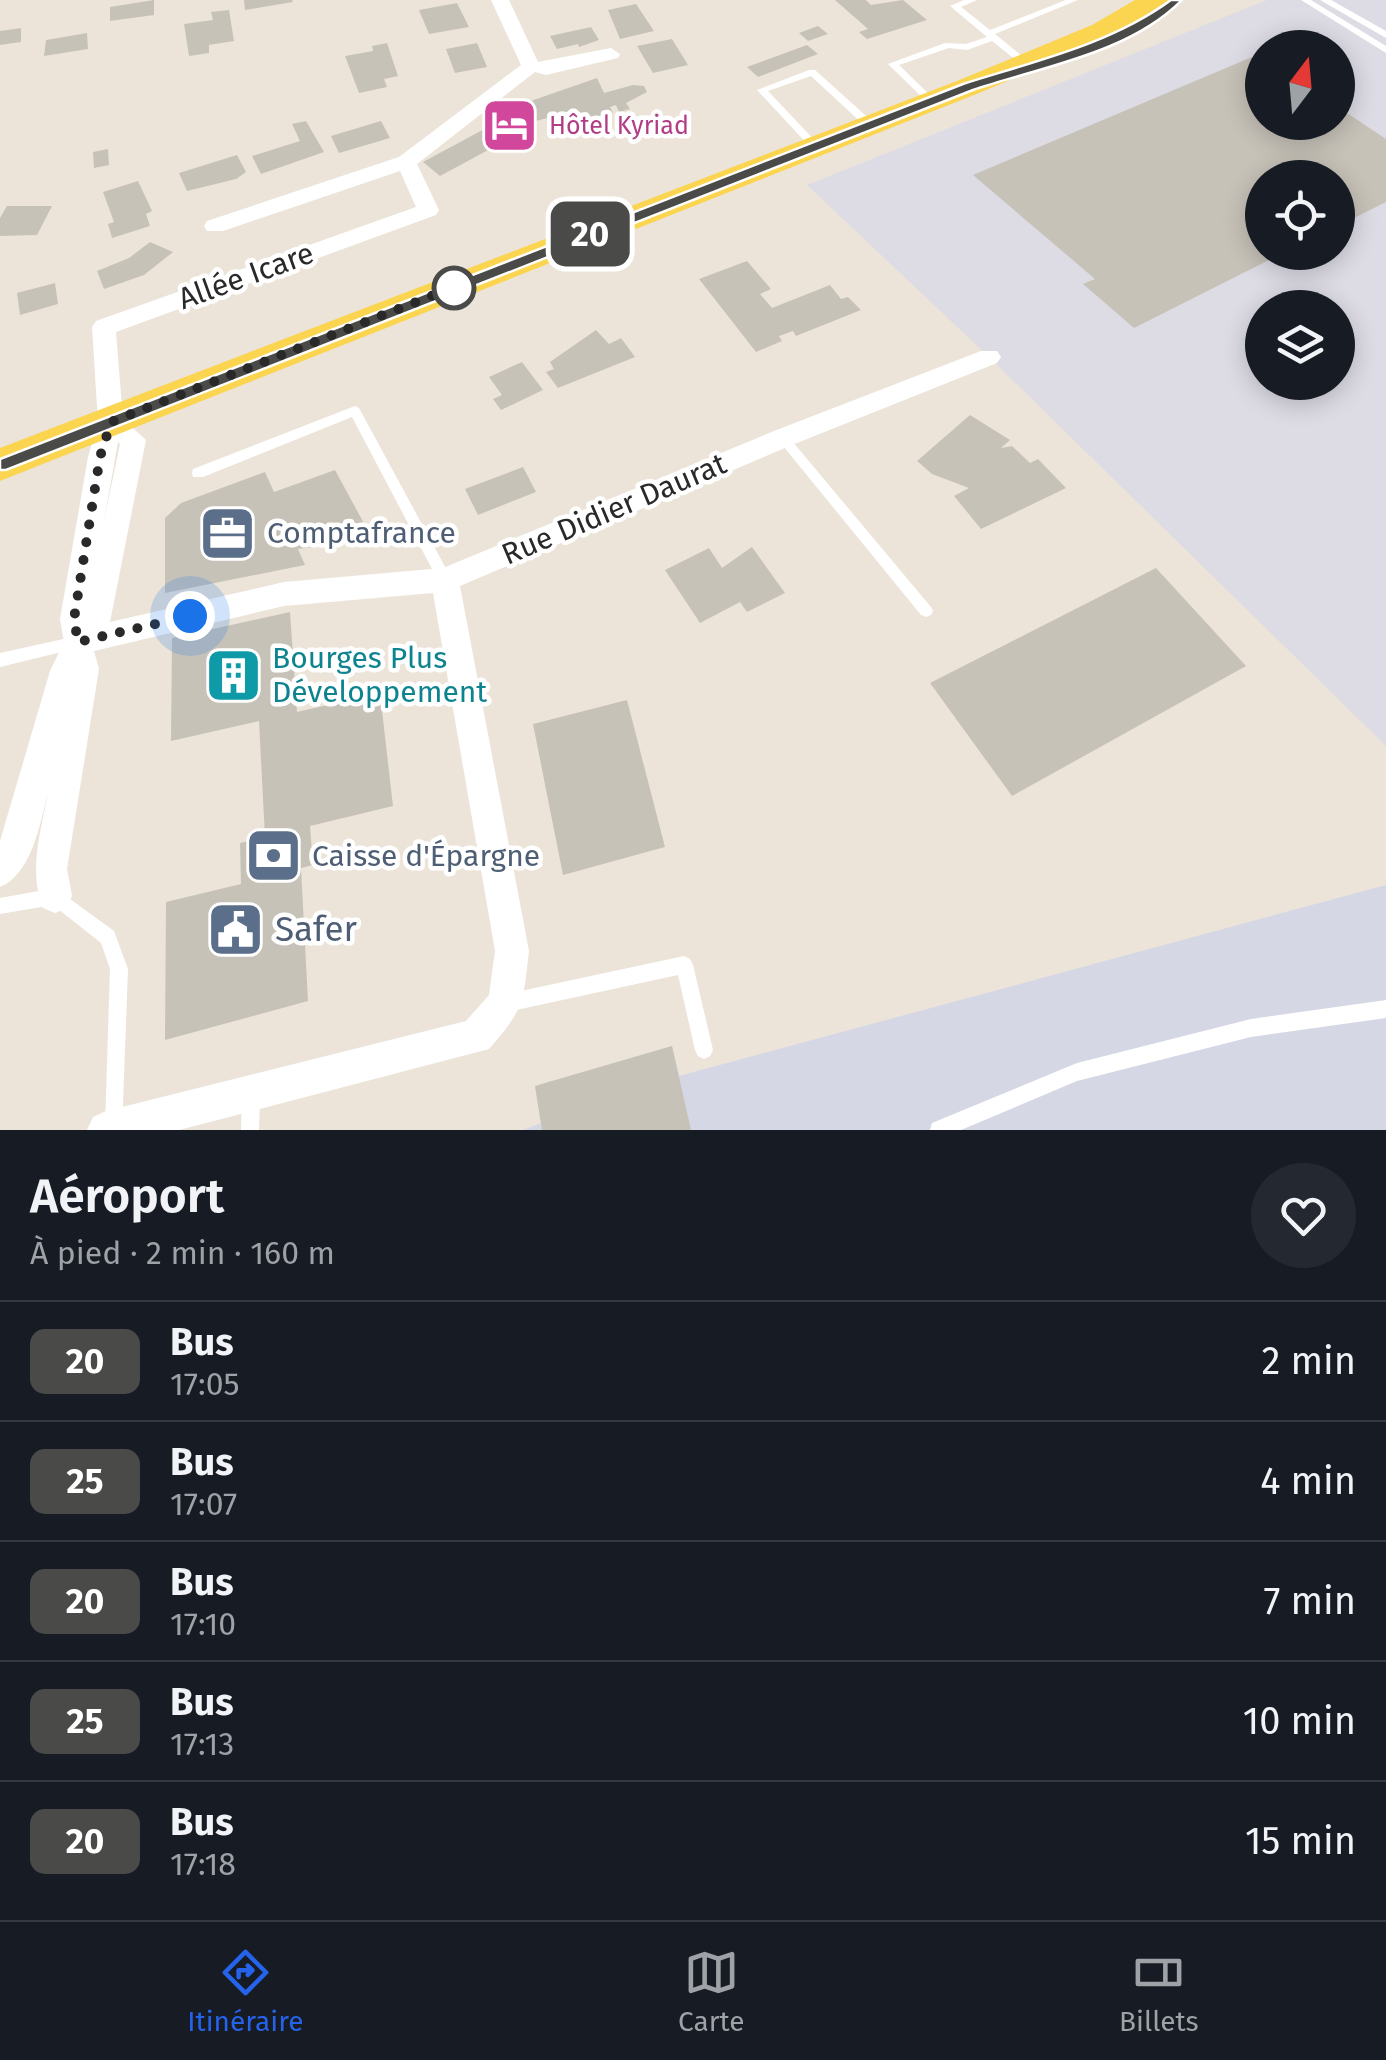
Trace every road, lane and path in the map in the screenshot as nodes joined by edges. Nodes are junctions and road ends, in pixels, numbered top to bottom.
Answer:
1 (500, 0) edge
2 (973, 0) edge
3 (1074, 0) edge
4 (1156, 0) edge
5 (1176, 0) edge
6 (1304, 0) edge
7 (1324, 0) edge
8 (1386, 35) edge
9 (992, 36) junction
10 (1386, 50) edge
11 (611, 54) dead end
12 (1025, 64) junction
13 (531, 66) junction
14 (968, 87) junction
15 (931, 101) junction
16 (870, 125) junction
17 (816, 146) junction
18 (406, 162) junction
19 (215, 226) dead end
20 (989, 357) dead end
21 (111, 422) junction
22 (783, 438) junction
23 (0, 465) edge
24 (198, 473) dead end
25 (446, 580) junction
26 (926, 611) dead end
27 (78, 642) junction
28 (0, 660) edge
29 (0, 871) edge
30 (55, 896) junction
31 (0, 906) edge
32 (506, 1003) junction
33 (1386, 1009) edge
34 (704, 1050) dead end
35 (251, 1094) junction
36 (110, 1129) edge
37 (250, 1130) edge
38 (939, 1130) edge

1 - 13 street
2 - 9 lane
3 - 9 lane
4 - 12 main road
5 - 14 main road
6 - 10 lane
7 - 8 lane
9 - 12 lane
9 - 15 lane
11 - 13 street
12 - 14 main road
13 - 18 street, Allée Icare
14 - 15 main road
15 - 16 main road
16 - 17 main road
16 - 17 lane
17 - 21 main road
18 - 19 street, Allée Icare
18 - 21 street, Allée Icare
20 - 22 street, Rue Didier Daurat
21 - 23 main road
21 - 27 street
22 - 25 street, Rue Didier Daurat
22 - 26 lane
24 - 25 lane
25 - 27 street, Rue Didier Daurat
25 - 32 street
27 - 28 lane
27 - 29 street
27 - 30 street
30 - 31 lane
30 - 36 lane
32 - 34 lane
32 - 35 street
33 - 38 lane
35 - 36 street
35 - 37 lane

